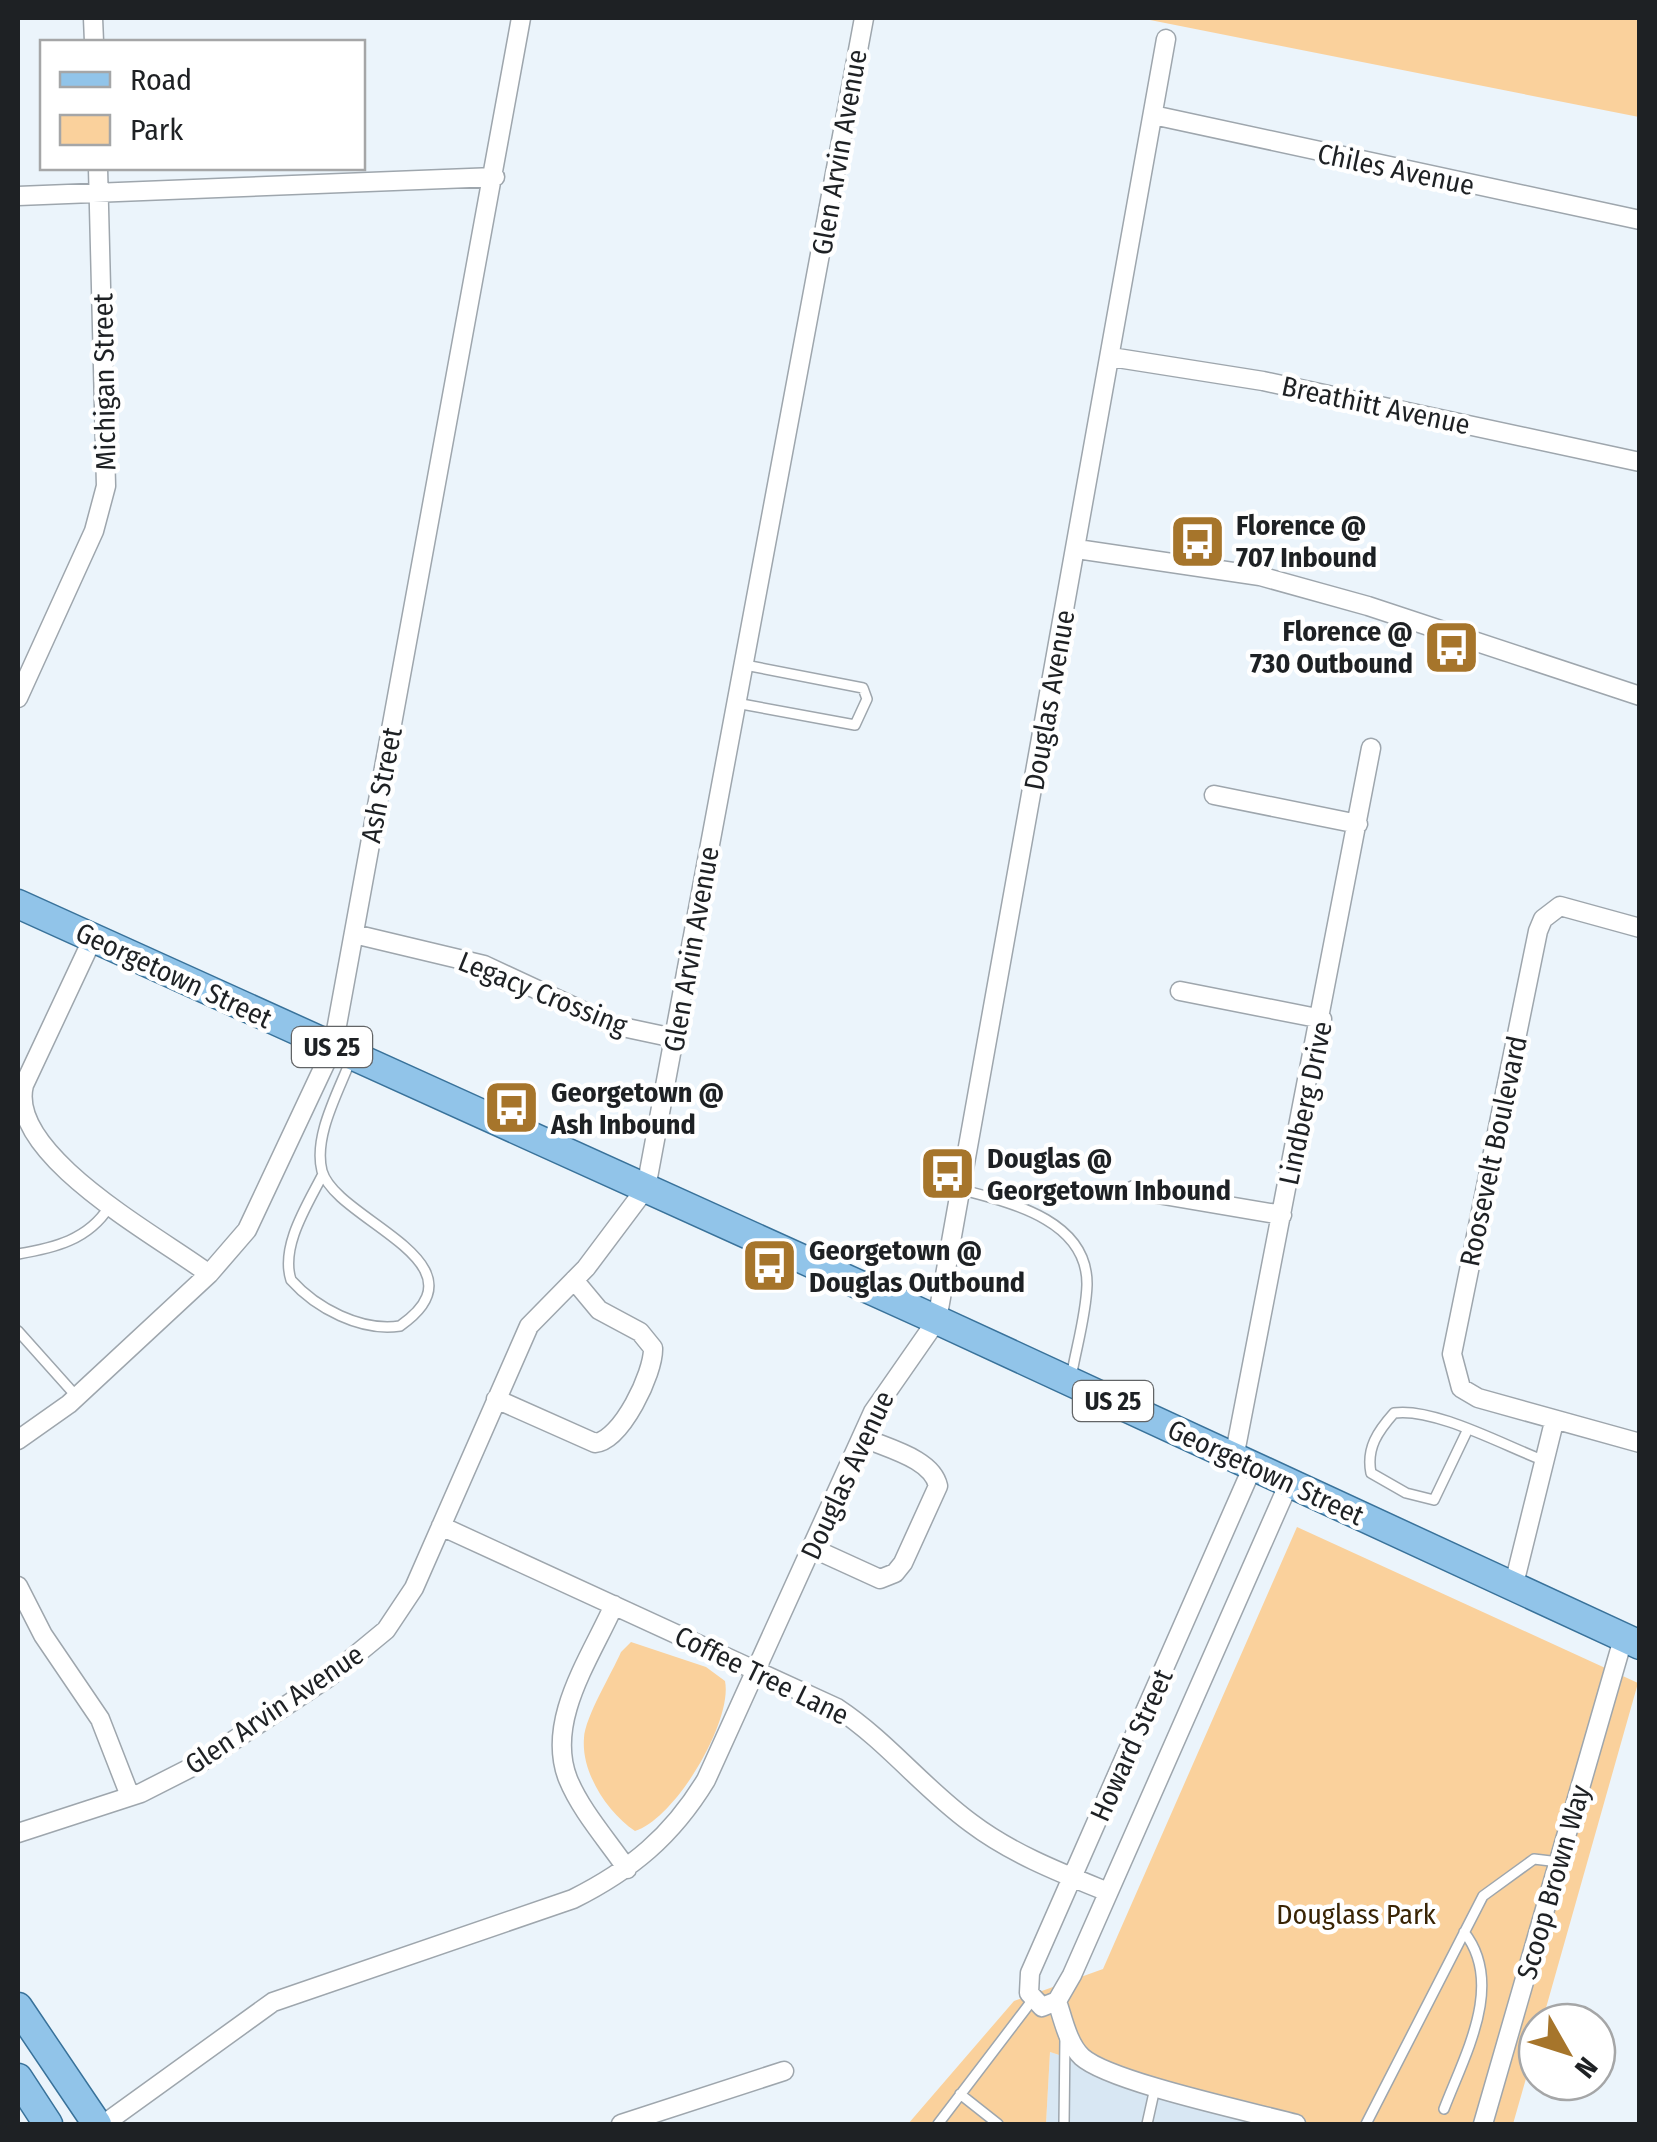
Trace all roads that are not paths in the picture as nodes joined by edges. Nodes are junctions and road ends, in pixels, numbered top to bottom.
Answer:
1 (522, 18) edge
2 (864, 18) edge
3 (1166, 39) dead end
4 (1152, 115) junction
5 (98, 170) edge
6 (495, 176) junction
7 (98, 192) junction
8 (18, 196) edge
9 (1640, 220) edge
10 (1111, 357) junction
11 (1640, 462) edge
12 (1077, 549) junction
13 (744, 665) junction
14 (1640, 696) edge
15 (18, 698) edge
16 (736, 702) junction
17 (1372, 748) dead end
18 (1214, 795) dead end
19 (1358, 824) junction
20 (18, 904) edge
21 (1640, 928) edge
22 (354, 934) junction
23 (93, 938) junction
24 (1180, 992) dead end
25 (1322, 1019) junction
26 (674, 1038) junction
27 (342, 1052) junction
28 (19, 1110) edge
29 (322, 1174) junction
30 (646, 1188) junction
31 (959, 1189) junction
32 (1134, 1190) dead end
33 (110, 1204) junction
34 (1282, 1215) junction
35 (18, 1254) edge
36 (209, 1274) junction
37 (574, 1280) junction
38 (937, 1320) junction
39 (18, 1330) edge
40 (1070, 1381) junction
41 (77, 1397) junction
42 (496, 1399) junction
43 (1554, 1422) junction
44 (1467, 1431) junction
45 (862, 1437) junction
46 (18, 1440) edge
47 (1640, 1443) edge
48 (1544, 1461) junction
49 (1244, 1462) junction
50 (1289, 1483) junction
51 (441, 1526) junction
52 (812, 1548) junction
53 (18, 1586) edge
54 (1513, 1588) junction
55 (614, 1605) junction
56 (1631, 1642) edge
57 (756, 1669) junction
58 (130, 1796) junction
59 (18, 1834) edge
60 (1559, 1862) junction
61 (627, 1869) junction
62 (1073, 1877) junction
63 (1108, 1892) junction
64 (1464, 1932) junction
65 (1034, 1998) junction
66 (1057, 2001) junction
67 (18, 2008) edge
68 (1066, 2030) junction
69 (784, 2070) dead end
70 (18, 2078) edge
71 (1156, 2085) junction
72 (960, 2094) junction
73 (1444, 2110) dead end
74 (48, 2124) edge
75 (100, 2124) edge
76 (621, 2124) edge
77 (938, 2124) edge
78 (998, 2124) edge
79 (1064, 2124) edge
80 (1147, 2124) edge
81 (1296, 2124) edge
82 (1366, 2124) edge
83 (1483, 2124) edge

1 - 6 street, Ash Street
2 - 13 street, Glen Arvin Avenue
3 - 4 street, Douglas Avenue
4 - 9 street, Chiles Avenue
4 - 10 street, Douglas Avenue
5 - 7 street, Michigan Street
6 - 7 street
6 - 22 street, Ash Street
7 - 8 street
7 - 15 street, Michigan Street
10 - 11 street, Breathitt Avenue
10 - 12 street, Douglas Avenue
12 - 14 street
12 - 31 street, Douglas Avenue
13 - 16 street, Glen Arvin Avenue
13 - 16 lane
16 - 26 street, Glen Arvin Avenue
17 - 19 street, Lindberg Drive
18 - 19 street
19 - 25 street, Lindberg Drive
20 - 23 main road, Georgetown Street / US 25
21 - 43 street, Roosevelt Boulevard
22 - 26 street, Legacy Crossing
22 - 27 street, Ash Street
23 - 27 main road, Georgetown Street / US 25
23 - 28 street
24 - 25 street
25 - 34 street, Lindberg Drive
26 - 30 street, Glen Arvin Avenue
27 - 29 lane
27 - 30 main road, Georgetown Street / US 25
27 - 36 street, Ash Street
28 - 33 street
29 - 29 lane
30 - 37 street, Glen Arvin Avenue
30 - 38 main road, Georgetown Street / US 25
31 - 38 street, Douglas Avenue
31 - 40 lane
32 - 34 street
33 - 35 lane
33 - 36 street
34 - 49 street, Lindberg Drive
36 - 41 street, Ash Street
37 - 42 street, Glen Arvin Avenue
37 - 42 street
38 - 40 main road, Georgetown Street / US 25
38 - 45 street, Douglas Avenue
39 - 41 lane
40 - 49 main road, Georgetown Street / US 25
41 - 46 street, Ash Street
42 - 51 street, Glen Arvin Avenue
43 - 47 street, Roosevelt Boulevard
43 - 48 street
44 - 44 lane
44 - 48 lane
45 - 52 street, Douglas Avenue
45 - 52 street
48 - 54 street
49 - 50 main road, Georgetown Street / US 25
49 - 62 street, Howard Street
50 - 54 main road, Georgetown Street / US 25
50 - 63 street, Howard Street
51 - 55 street, Coffee Tree Lane
51 - 58 street, Glen Arvin Avenue
52 - 57 street, Douglas Avenue
53 - 58 street
54 - 56 main road, Georgetown Street / US 25
55 - 57 street, Coffee Tree Lane
55 - 61 street
56 - 60 street, Scoop Brown Way
57 - 61 street, Douglas Avenue
57 - 62 street, Coffee Tree Lane
58 - 59 street, Glen Arvin Avenue
60 - 64 lane
60 - 83 street, Scoop Brown Way
61 - 75 street, Douglas Avenue
62 - 63 street, Coffee Tree Lane
62 - 65 street, Howard Street
63 - 66 street, Howard Street
64 - 73 lane
64 - 82 lane
65 - 66 street
65 - 72 lane
66 - 68 street
67 - 75 main road
68 - 71 street
68 - 79 lane
69 - 76 street
70 - 74 main road
71 - 80 lane
71 - 81 street
72 - 77 lane
72 - 78 lane

